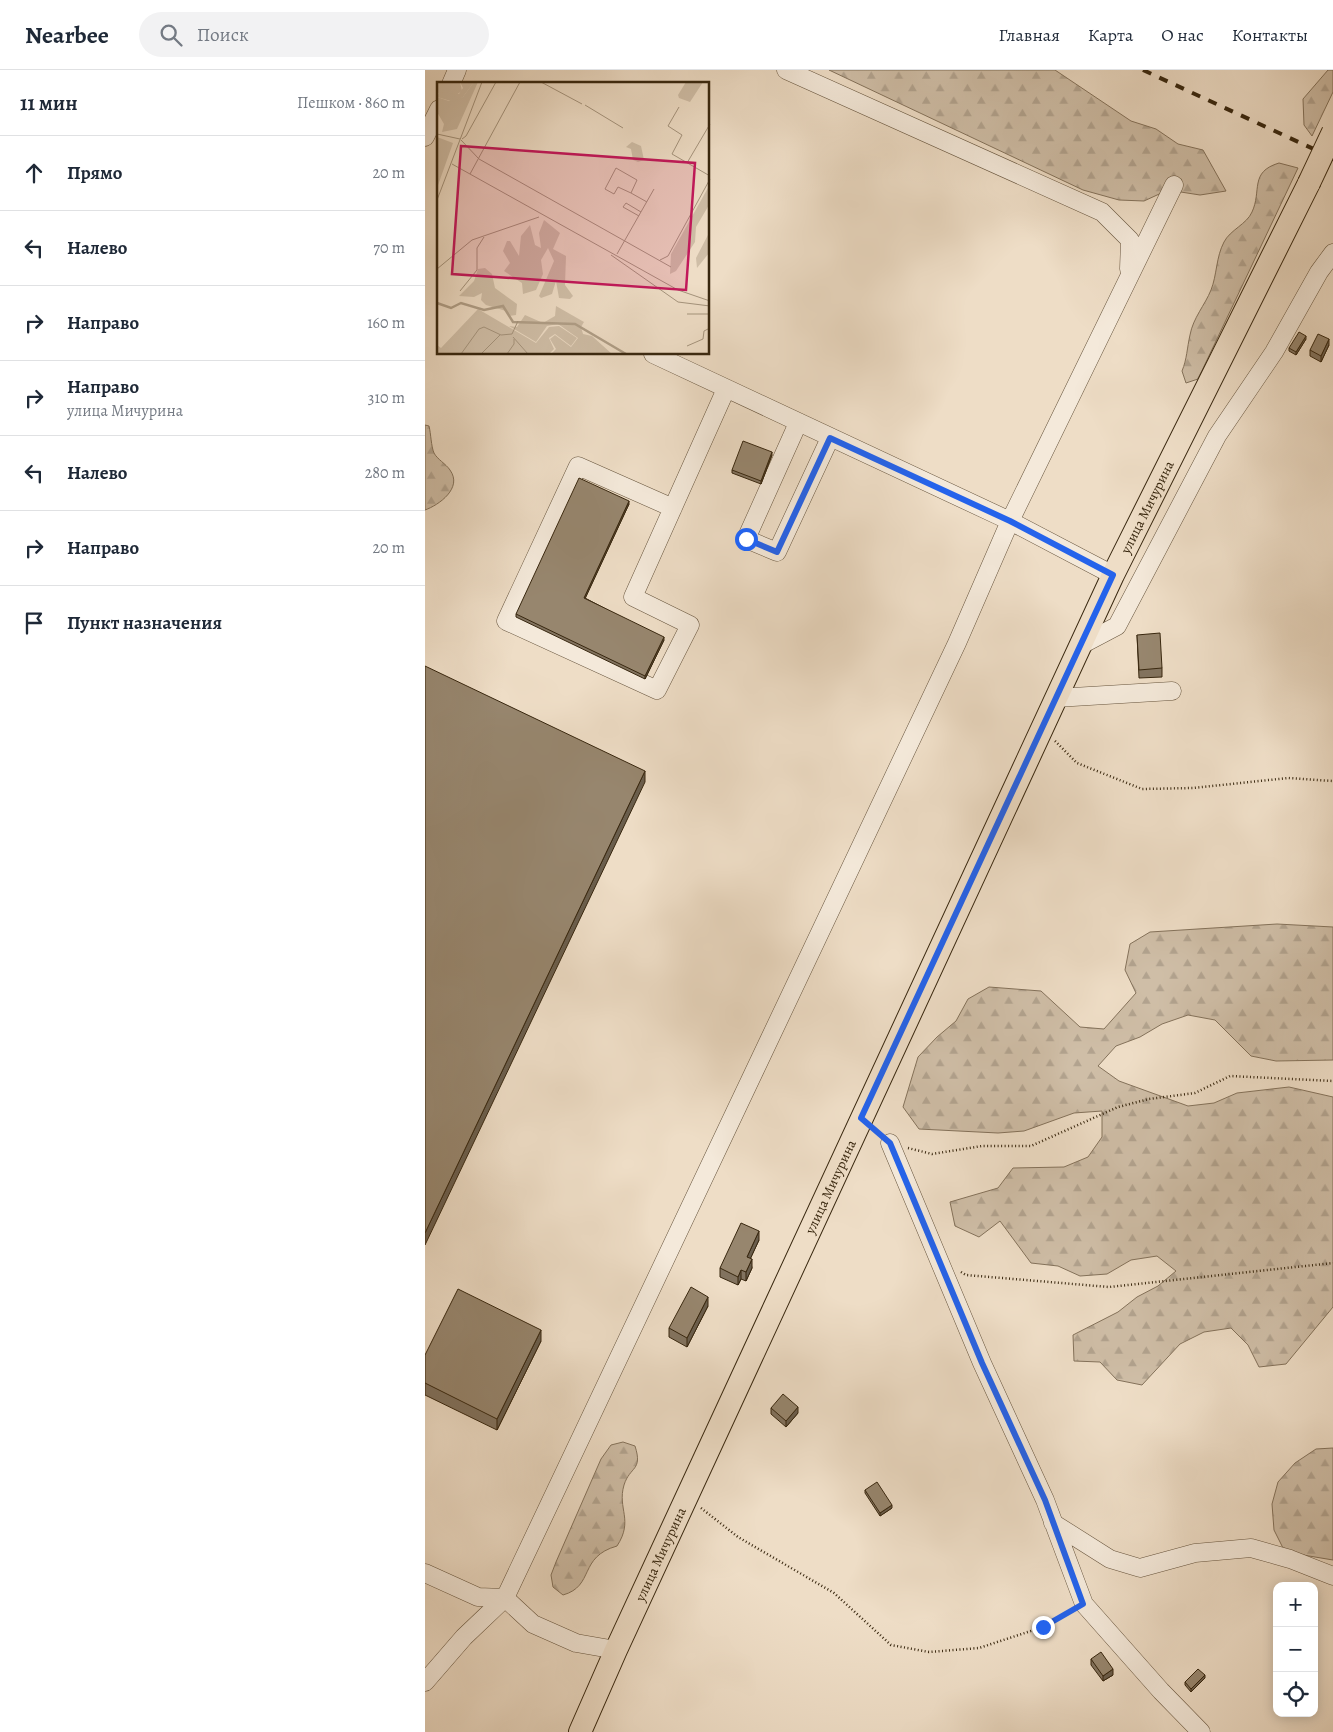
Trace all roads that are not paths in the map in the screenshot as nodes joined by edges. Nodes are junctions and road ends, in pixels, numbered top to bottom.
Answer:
1 (457, 70) edge
2 (786, 70) edge
3 (452, 82) edge
4 (432, 115) edge
5 (1333, 132) edge
6 (425, 137) edge
7 (1174, 185) dead end
8 (1333, 253) edge
9 (1129, 274) junction
10 (655, 355) edge
11 (726, 389) junction
12 (798, 423) junction
13 (830, 438) junction
14 (673, 508) junction
15 (1010, 521) junction
16 (1113, 575) junction
17 (1081, 645) junction
18 (1171, 691) dead end
19 (1056, 698) junction
20 (890, 1143) road end
21 (1053, 1523) junction
22 (425, 1572) edge
23 (1333, 1576) edge
24 (505, 1598) junction
25 (616, 1650) junction
26 (425, 1682) edge
27 (580, 1732) edge
28 (1201, 1732) edge

1 - 3 lane
2 - 9 lane
4 - 6 lane
5 - 16 main road, улица Мичурина, bridge
7 - 9 lane
8 - 17 lane
9 - 15 lane
10 - 11 lane
11 - 12 lane
11 - 14 lane
12 - 13 lane
12 - 13 lane
13 - 15 lane
14 - 14 lane
15 - 16 lane
15 - 24 lane
16 - 17 main road, улица Мичурина
17 - 19 main road, улица Мичурина
18 - 19 lane
19 - 25 main road, улица Мичурина
20 - 21 lane
21 - 23 lane
21 - 28 lane
22 - 24 lane
24 - 25 lane
24 - 26 lane
25 - 27 main road, улица Мичурина

